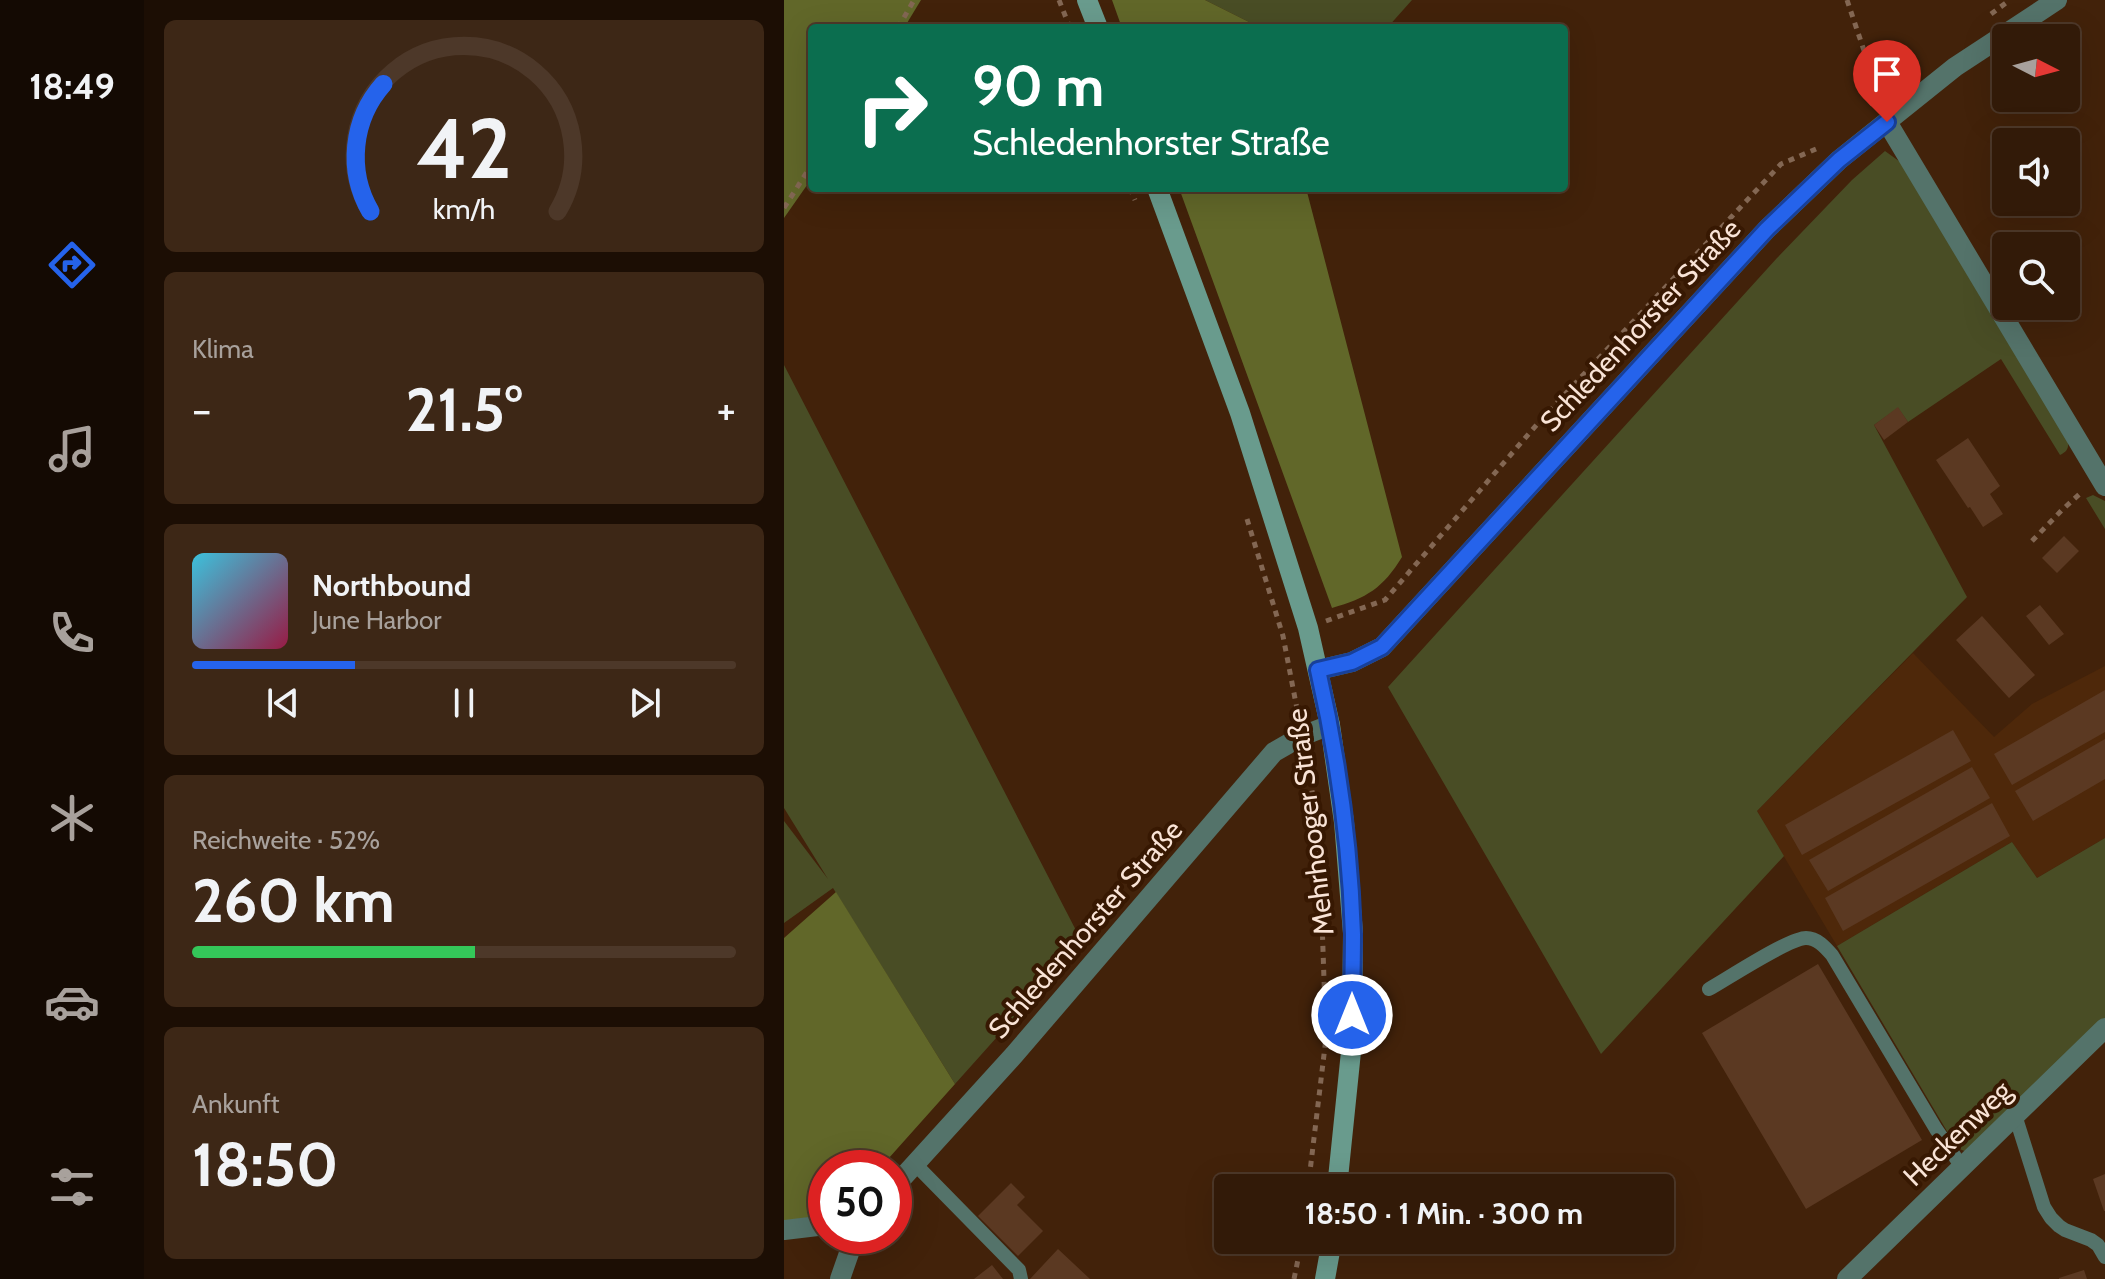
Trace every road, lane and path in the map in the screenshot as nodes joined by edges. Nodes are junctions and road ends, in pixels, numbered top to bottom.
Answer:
1 (914, 0) edge
2 (1059, 0) edge
3 (1087, 0) edge
4 (1847, 0) edge
5 (2057, 0) edge
6 (900, 24) edge
7 (1068, 24) edge
8 (1096, 24) edge
9 (1868, 105) dead end
10 (1887, 122) junction
11 (1822, 147) dead end
12 (808, 170) edge
13 (1132, 192) edge
14 (1158, 192) edge
15 (1136, 203) dead end
16 (784, 208) edge
17 (2102, 482) edge
18 (1246, 516) dead end
19 (2032, 541) dead end
20 (1341, 616) dead end
21 (1318, 670) junction
22 (1330, 725) junction
23 (1302, 736) junction
24 (1709, 989) dead end
25 (2105, 1028) edge
26 (2015, 1115) junction
27 (915, 1164) junction
28 (912, 1167) edge
29 (1962, 1167) junction
30 (1310, 1174) edge
31 (1338, 1174) edge
32 (808, 1227) edge
33 (784, 1230) edge
34 (849, 1254) edge
35 (1299, 1254) edge
36 (1329, 1254) edge
37 (2105, 1257) edge
38 (840, 1279) edge
39 (1021, 1279) edge
40 (1294, 1279) edge
41 (1325, 1279) edge
42 (1847, 1279) edge

1 - 6 path
2 - 7 path
3 - 8 main road
4 - 9 path
5 - 10 street, Schledenhorster Straße
10 - 17 street
10 - 21 street, Schledenhorster Straße
11 - 20 path
12 - 16 path
13 - 15 path
14 - 21 main road, Mehrhooger Straße
17 - 19 path
18 - 23 path
21 - 22 main road, Mehrhooger Straße
22 - 23 street, Schledenhorster Straße
22 - 31 main road, Mehrhooger Straße
23 - 27 street, Schledenhorster Straße
23 - 30 path
24 - 29 lane
25 - 26 street, Heckenweg
26 - 29 street, Heckenweg
26 - 37 lane
27 - 28 street, Schledenhorster Straße
27 - 39 lane
29 - 42 street, Heckenweg
32 - 33 street
34 - 38 street
35 - 40 path
36 - 41 main road

